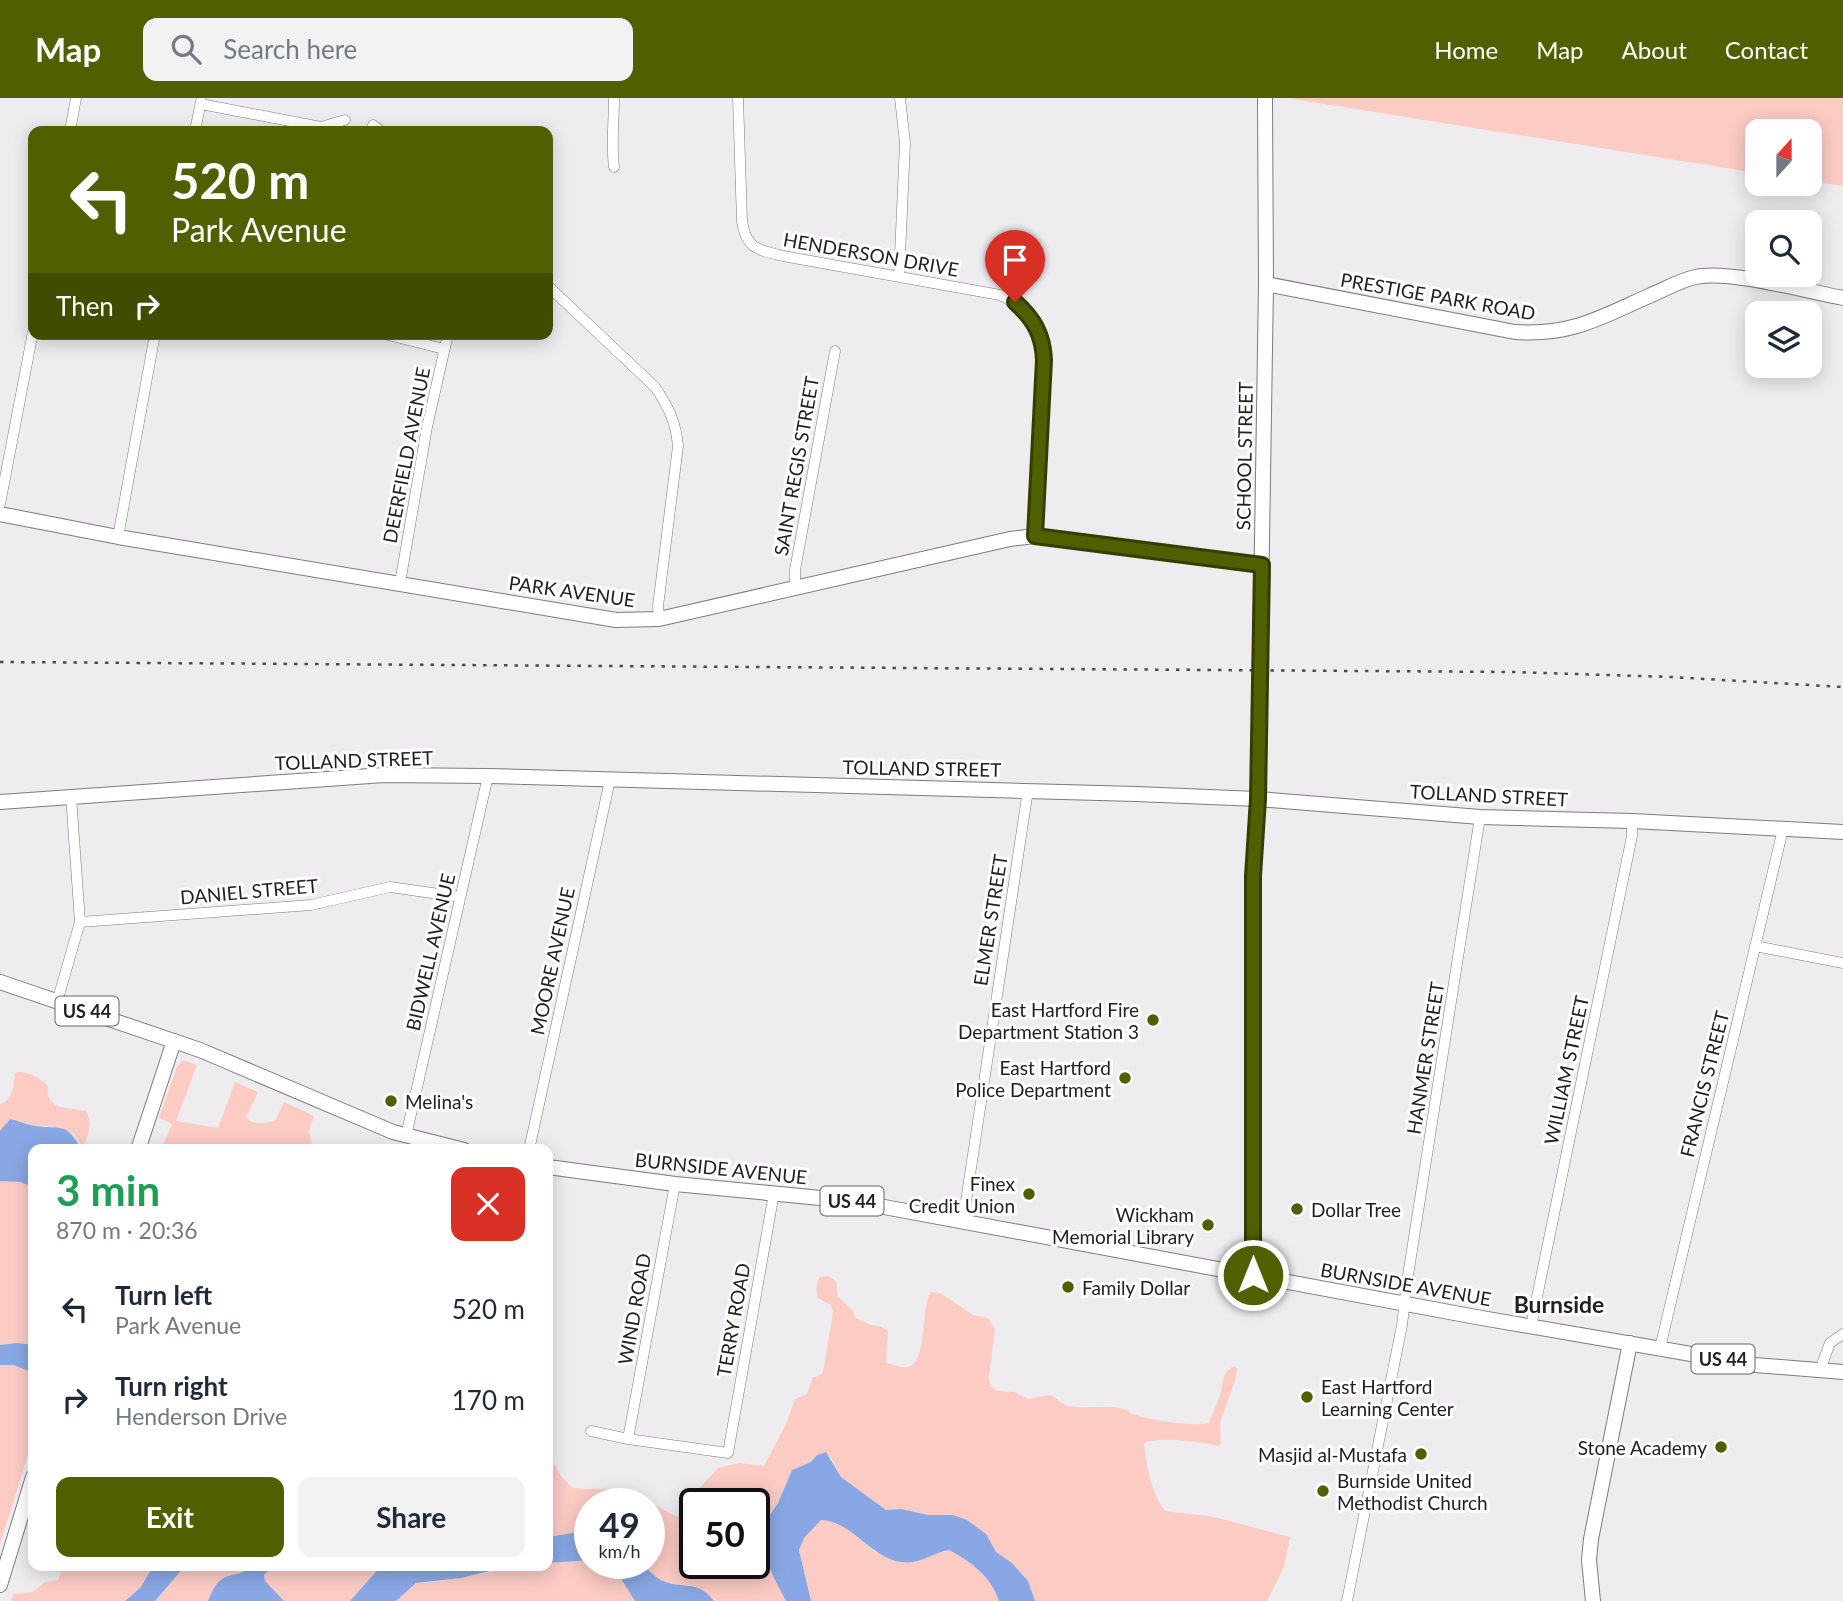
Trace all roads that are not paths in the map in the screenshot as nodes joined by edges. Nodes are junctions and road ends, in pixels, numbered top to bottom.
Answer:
1 (76, 98) edge
2 (614, 98) edge
3 (738, 98) edge
4 (900, 98) edge
5 (1265, 98) edge
6 (201, 101) edge
7 (345, 120) dead end
8 (71, 126) edge
9 (196, 126) edge
10 (316, 126) edge
11 (324, 126) edge
12 (614, 167) dead end
13 (899, 277) junction
14 (1266, 284) junction
15 (553, 291) edge
16 (1843, 298) edge
17 (31, 340) edge
18 (154, 340) edge
19 (408, 340) edge
20 (446, 340) edge
21 (444, 349) junction
22 (835, 351) dead end
23 (0, 504) edge
24 (0, 514) edge
25 (1035, 536) junction
26 (118, 537) junction
27 (1262, 565) junction
28 (400, 583) junction
29 (795, 588) junction
30 (659, 619) junction
31 (488, 776) junction
32 (610, 780) junction
33 (1028, 790) junction
34 (71, 796) junction
35 (1258, 799) junction
36 (0, 802) edge
37 (1480, 817) junction
38 (1632, 821) junction
39 (1783, 829) junction
40 (1843, 832) edge
41 (460, 897) junction
42 (80, 922) junction
43 (1755, 946) junction
44 (1843, 963) edge
45 (0, 982) edge
46 (57, 1002) junction
47 (174, 1041) junction
48 (406, 1136) junction
49 (140, 1144) edge
50 (439, 1144) edge
51 (530, 1144) edge
52 (553, 1168) edge
53 (674, 1184) junction
54 (774, 1193) junction
55 (963, 1221) junction
56 (1253, 1275) junction
57 (1404, 1304) junction
58 (1531, 1326) junction
59 (1843, 1334) edge
60 (1630, 1343) junction
61 (1660, 1348) junction
62 (1821, 1370) junction
63 (1843, 1372) edge
64 (591, 1432) dead end
65 (628, 1439) junction
66 (28, 1493) edge
67 (0, 1585) edge
68 (1346, 1601) edge
69 (1593, 1601) edge

1 - 8 street
2 - 12 street
3 - 13 street, HENDERSON DRIVE
4 - 13 street
5 - 14 main road, SCHOOL STREET
6 - 9 street
6 - 10 street
7 - 11 street
13 - 25 street, HENDERSON DRIVE
14 - 16 main road, PRESTIGE PARK ROAD
14 - 27 main road, SCHOOL STREET
15 - 30 street
17 - 23 street
18 - 26 street
19 - 21 street
20 - 21 street, DEERFIELD AVENUE
21 - 28 street, DEERFIELD AVENUE
22 - 29 street, SAINT REGIS STREET
24 - 26 main road, PARK AVENUE
25 - 27 main road, PARK AVENUE
25 - 29 main road, PARK AVENUE
26 - 28 main road, PARK AVENUE
27 - 35 main road, SCHOOL STREET
28 - 30 main road, PARK AVENUE
29 - 30 main road, PARK AVENUE
31 - 32 main road, TOLLAND STREET
31 - 34 main road, TOLLAND STREET
31 - 41 street, BIDWELL AVENUE
32 - 33 main road, TOLLAND STREET
32 - 51 street, MOORE AVENUE
33 - 35 main road, TOLLAND STREET
33 - 55 street, ELMER STREET
34 - 36 main road, TOLLAND STREET
34 - 42 street
35 - 37 main road, TOLLAND STREET
35 - 56 main road, SCHOOL STREET
37 - 38 main road, TOLLAND STREET
37 - 57 street, HANMER STREET
38 - 39 main road, TOLLAND STREET
38 - 58 street, WILLIAM STREET
39 - 40 main road, TOLLAND STREET
39 - 43 street, FRANCIS STREET
41 - 42 street, DANIEL STREET
41 - 48 street, BIDWELL AVENUE
42 - 46 street
43 - 44 street
43 - 61 street, FRANCIS STREET
45 - 46 main road, US 44
46 - 47 main road, US 44
47 - 48 main road, US 44
47 - 49 main road
48 - 50 main road, US 44
52 - 53 main road, BURNSIDE AVENUE / US 44
53 - 54 main road, BURNSIDE AVENUE / US 44
53 - 65 street, WIND ROAD
54 - 55 main road, BURNSIDE AVENUE / US 44
54 - 65 street, TERRY ROAD
55 - 56 main road, BURNSIDE AVENUE / US 44
56 - 57 main road, BURNSIDE AVENUE / US 44
57 - 58 main road, BURNSIDE AVENUE / US 44
57 - 68 street, HANMER STREET
58 - 60 main road, BURNSIDE AVENUE / US 44
59 - 62 street
60 - 61 main road, BURNSIDE AVENUE / US 44
60 - 69 main road
61 - 62 main road, BURNSIDE AVENUE / US 44
62 - 63 main road, BURNSIDE AVENUE / US 44
64 - 65 street
66 - 67 main road

